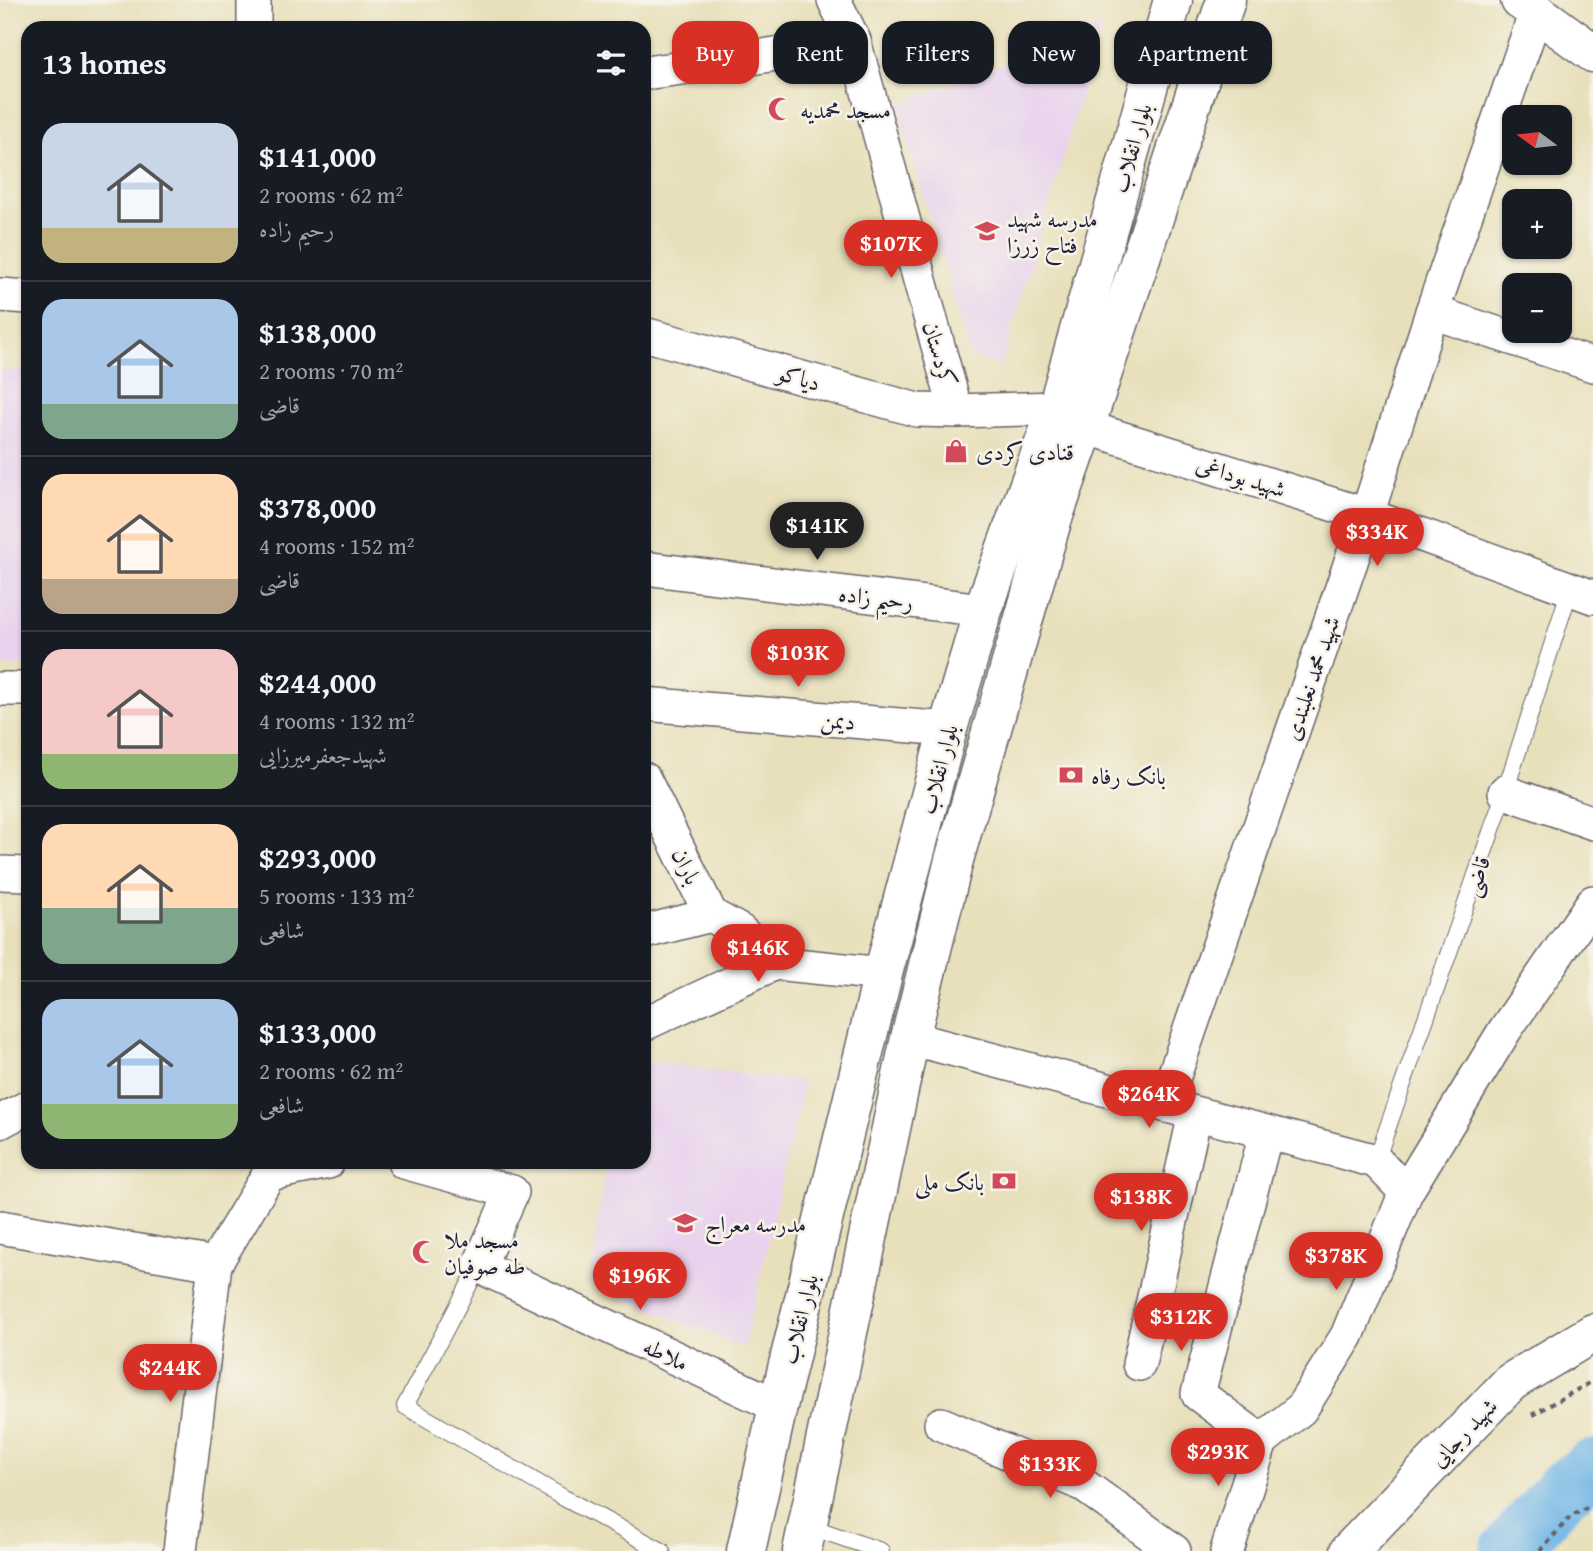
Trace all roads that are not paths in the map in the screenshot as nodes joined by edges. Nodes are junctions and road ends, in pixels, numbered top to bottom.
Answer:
1 (254, 0) edge
2 (834, 0) edge
3 (1174, 0) edge
4 (1226, 0) edge
5 (1528, 6) edge
6 (254, 21) edge
7 (844, 21) edge
8 (1593, 53) edge
9 (773, 54) edge
10 (651, 72) edge
11 (865, 84) edge
12 (0, 295) edge
13 (21, 296) edge
14 (1432, 312) junction
15 (651, 336) edge
16 (1593, 365) edge
17 (956, 411) junction
18 (1071, 418) junction
19 (1367, 515) junction
20 (651, 569) edge
21 (1582, 593) edge
22 (983, 610) junction
23 (0, 689) edge
24 (21, 689) edge
25 (651, 705) edge
26 (948, 729) junction
27 (1505, 792) junction
28 (651, 793) edge
29 (1593, 823) edge
30 (0, 873) edge
31 (21, 874) edge
32 (1593, 902) edge
33 (711, 915) junction
34 (651, 930) edge
35 (775, 963) junction
36 (883, 974) junction
37 (651, 1021) edge
38 (910, 1038) junction
39 (1164, 1105) junction
40 (21, 1111) edge
41 (1195, 1114) junction
42 (0, 1122) edge
43 (1266, 1133) junction
44 (1376, 1161) junction
45 (294, 1169) edge
46 (429, 1169) edge
47 (1406, 1192) junction
48 (0, 1227) edge
49 (215, 1264) junction
50 (479, 1266) junction
51 (1593, 1333) edge
52 (1139, 1364) dead end
53 (778, 1406) junction
54 (941, 1424) dead end
55 (1261, 1441) junction
56 (805, 1539) edge
57 (180, 1551) edge
58 (662, 1551) edge
59 (746, 1551) edge
60 (880, 1551) edge
61 (1174, 1551) edge
62 (1227, 1551) edge
63 (1349, 1551) edge

1 - 6 street
2 - 7 street, کردستان
3 - 18 main road, بلوار انقلاب
4 - 18 main road, بلوار انقلاب
5 - 8 main road
5 - 14 street, شهید محمد نعلبندی
9 - 10 street
11 - 17 street, کردستان
12 - 13 street
14 - 16 street
14 - 19 street, شهید محمد نعلبندی
15 - 17 street, دیاکو
17 - 18 street, کردستان
18 - 19 street, شهید بوداغی
18 - 22 main road, بلوار انقلاب
18 - 38 main road, بلوار انقلاب
19 - 21 street, شهید بوداغی
19 - 39 street, شهید محمد نعلبندی
20 - 22 street, رحیم زاده
21 - 27 lane, قاضی
22 - 26 main road, بلوار انقلاب
23 - 24 street
25 - 26 street, دیمن
26 - 36 main road, بلوار انقلاب
27 - 29 street
27 - 44 lane, قاضی
28 - 33 street, باران
30 - 31 street
32 - 47 street
33 - 34 street
33 - 35 street
35 - 36 street
35 - 37 street
36 - 53 main road, بلوار انقلاب
38 - 39 street
38 - 56 main road, بلوار انقلاب
39 - 41 street
40 - 42 street
41 - 43 street
41 - 52 street
43 - 44 street
43 - 55 street
44 - 47 street
45 - 49 street
46 - 50 street
47 - 55 street
48 - 49 street
49 - 57 street
50 - 53 street, ملاطه
50 - 58 lane
51 - 63 main road, شهید رجایی
53 - 59 main road, بلوار انقلاب
54 - 61 street
55 - 62 street
56 - 60 lane

